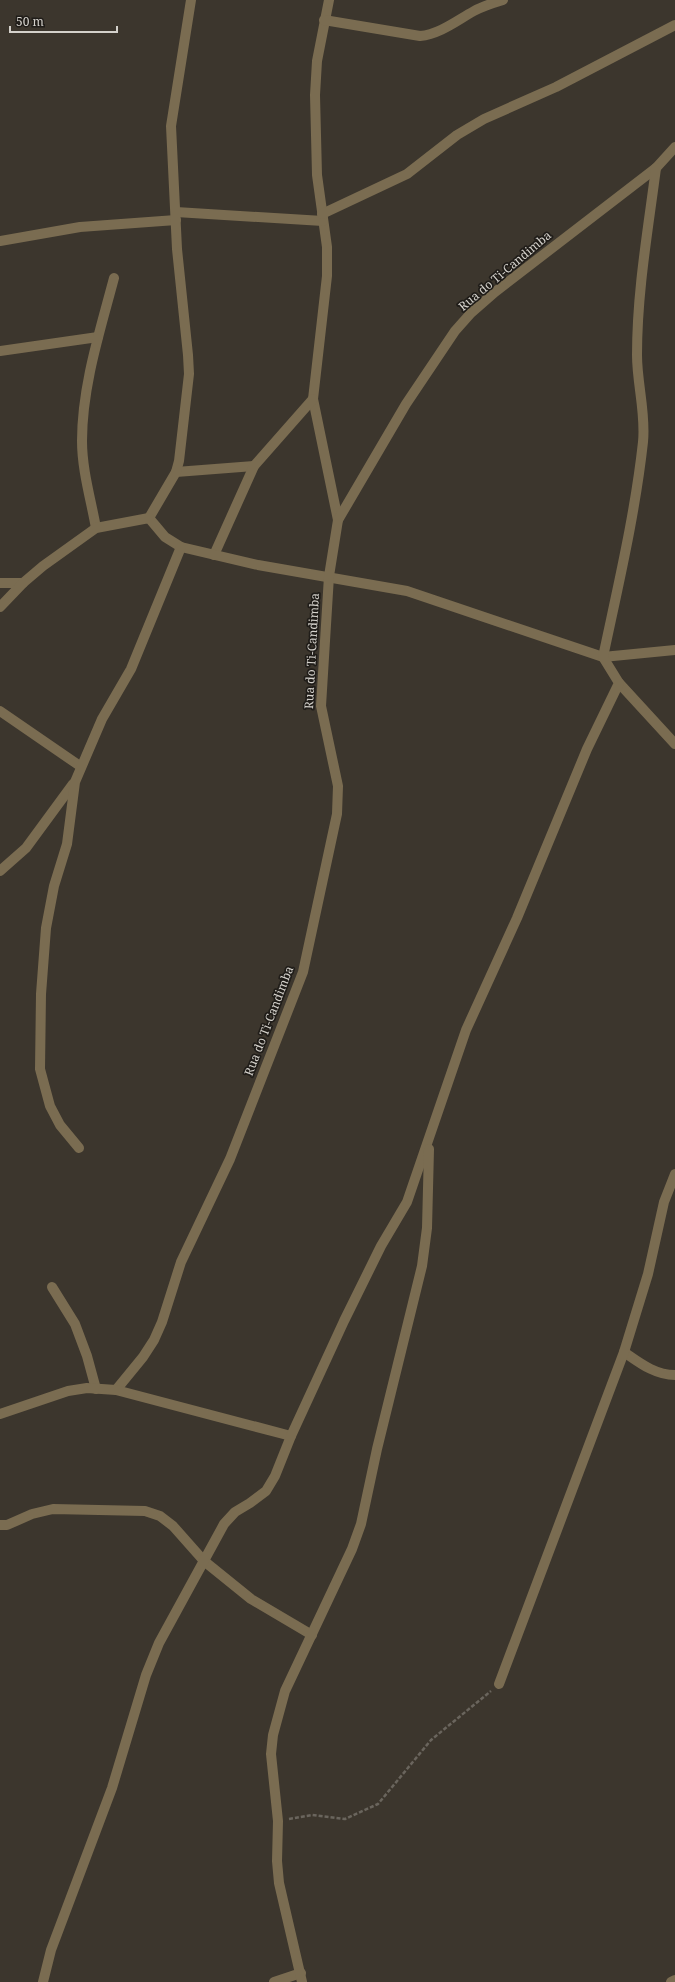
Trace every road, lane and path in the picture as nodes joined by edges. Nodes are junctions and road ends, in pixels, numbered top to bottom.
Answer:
1 (191, 0) edge
2 (329, 0) edge
3 (503, 0) edge
4 (324, 20) junction
5 (675, 25) edge
6 (675, 147) edge
7 (656, 168) junction
8 (176, 216) junction
9 (323, 217) junction
10 (0, 241) edge
11 (114, 278) dead end
12 (98, 337) junction
13 (0, 350) edge
14 (313, 399) junction
15 (254, 466) junction
16 (176, 472) junction
17 (149, 518) junction
18 (338, 520) junction
19 (96, 528) junction
20 (181, 547) junction
21 (214, 555) junction
22 (329, 576) junction
23 (0, 583) edge
24 (23, 583) junction
25 (0, 607) edge
26 (675, 650) edge
27 (603, 657) junction
28 (619, 683) junction
29 (0, 712) edge
30 (675, 744) edge
31 (80, 766) junction
32 (75, 782) junction
33 (0, 871) edge
34 (429, 1142) junction
35 (78, 1148) dead end
36 (675, 1174) edge
37 (52, 1287) dead end
38 (624, 1352) junction
39 (675, 1375) edge
40 (96, 1388) junction
41 (116, 1390) junction
42 (0, 1414) edge
43 (291, 1436) junction
44 (0, 1525) edge
45 (204, 1561) junction
46 (312, 1635) junction
47 (499, 1684) joint
48 (278, 1821) junction
49 (302, 1978) edge
50 (675, 1980) edge
51 (42, 1982) edge
52 (274, 1982) edge
53 (671, 1982) edge

1 - 8 street
2 - 4 street
3 - 4 street
4 - 9 street
5 - 9 street
6 - 7 street, Rua do Ti-Candimba
7 - 18 street, Rua do Ti-Candimba
7 - 27 street
8 - 9 street
8 - 10 street
8 - 16 street
9 - 14 street
11 - 12 street
12 - 13 street
12 - 19 street
14 - 15 street
14 - 18 street
15 - 16 street
15 - 21 street
16 - 17 street
17 - 19 street
17 - 20 street
18 - 22 street, Rua do Ti-Candimba
19 - 24 street
20 - 21 street
20 - 31 street
21 - 22 street
22 - 27 street
22 - 41 street, Rua do Ti-Candimba
23 - 24 street
24 - 25 street
26 - 27 street
27 - 28 street
28 - 30 street
28 - 34 street
29 - 31 street
31 - 32 street
32 - 33 street
32 - 35 street
34 - 43 street
34 - 46 street
36 - 38 street
37 - 40 street
38 - 39 street
38 - 47 street
40 - 41 street
40 - 42 street
41 - 43 street
43 - 45 street
44 - 45 street
45 - 46 street
45 - 51 street
46 - 48 street
47 - 48 path
48 - 49 street
49 - 52 street
50 - 53 street

